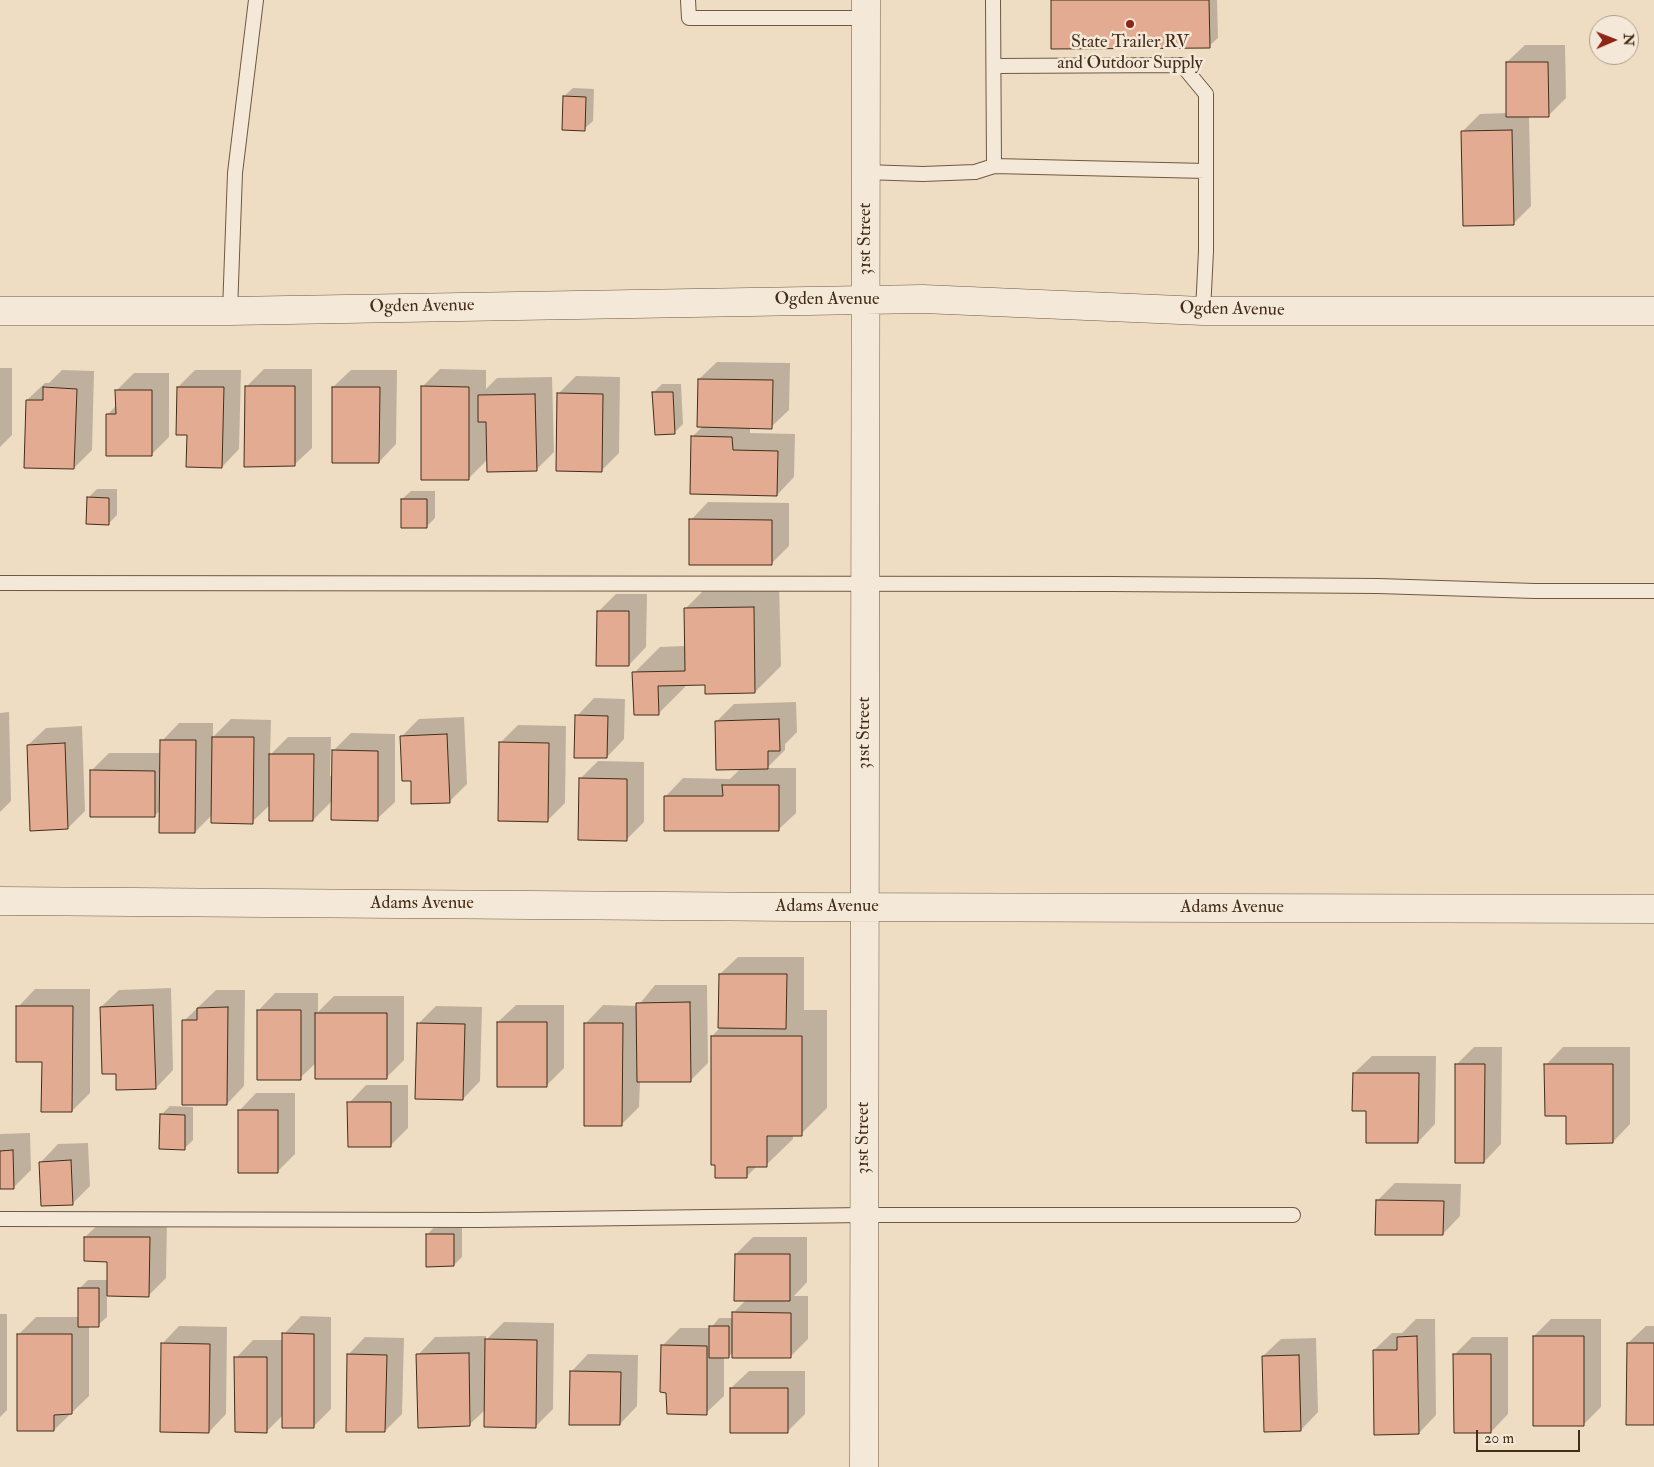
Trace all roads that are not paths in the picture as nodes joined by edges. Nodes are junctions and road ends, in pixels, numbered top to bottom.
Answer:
1 (259, 0) edge
2 (688, 0) edge
3 (993, 0) edge
4 (866, 9) edge
5 (994, 66) junction
6 (994, 166) junction
7 (1206, 171) junction
8 (865, 172) junction
9 (866, 301) junction
10 (0, 311) edge
11 (230, 311) junction
12 (1203, 311) junction
13 (1654, 311) edge
14 (0, 583) edge
15 (865, 585) junction
16 (1654, 591) edge
17 (0, 901) edge
18 (864, 907) junction
19 (1654, 909) edge
20 (864, 1215) junction
21 (1293, 1215) dead end
22 (0, 1219) edge
23 (864, 1467) edge

1 - 11 lane
2 - 4 lane
3 - 5 lane
4 - 8 street, 31st Street
5 - 6 lane
5 - 7 lane
6 - 7 lane
6 - 8 lane
7 - 12 lane
8 - 9 street, 31st Street
9 - 11 street, Ogden Avenue
9 - 12 street, Ogden Avenue
9 - 15 street, 31st Street
10 - 11 street, Ogden Avenue
12 - 13 street, Ogden Avenue
14 - 15 lane
15 - 16 lane
15 - 18 street, 31st Street
17 - 18 street, Adams Avenue
18 - 19 street, Adams Avenue
18 - 20 street, 31st Street
20 - 21 lane
20 - 22 lane
20 - 23 street, 31st Street

